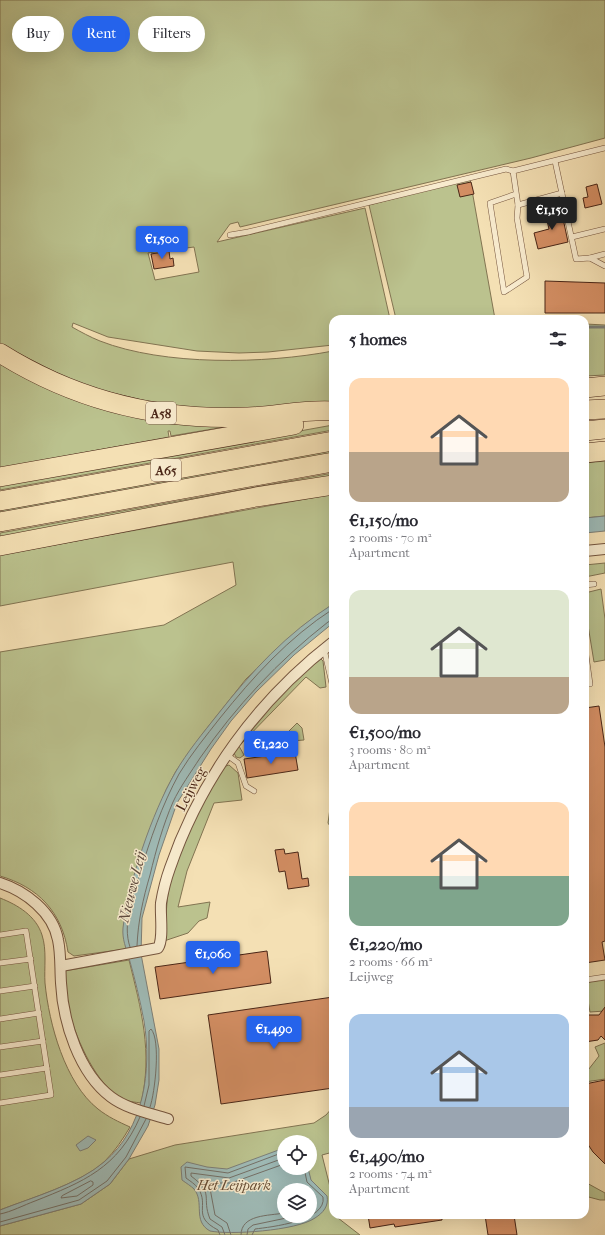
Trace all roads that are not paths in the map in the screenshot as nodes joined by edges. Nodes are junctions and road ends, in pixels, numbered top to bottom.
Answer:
1 (605, 148) edge
2 (556, 161) junction
3 (513, 171) junction
4 (562, 193) junction
5 (516, 194) junction
6 (518, 205) junction
7 (605, 229) edge
8 (230, 235) dead end
9 (572, 237) junction
10 (605, 254) edge
11 (590, 258) junction
12 (605, 266) edge
13 (0, 353) edge
14 (605, 386) edge
15 (589, 388) edge
16 (605, 409) edge
17 (589, 410) edge
18 (329, 411) edge
19 (329, 419) edge
20 (605, 429) edge
21 (589, 431) edge
22 (329, 442) edge
23 (605, 451) edge
24 (589, 453) edge
25 (329, 463) edge
26 (0, 477) edge
27 (329, 486) edge
28 (0, 500) edge
29 (0, 522) edge
30 (0, 546) edge
31 (605, 549) edge
32 (589, 551) edge
33 (594, 584) dead end
34 (589, 585) edge
35 (329, 645) edge
36 (324, 649) junction
37 (329, 671) edge
38 (226, 754) junction
39 (254, 791) dead end
40 (0, 883) edge
41 (0, 935) edge
42 (31, 959) junction
43 (0, 963) edge
44 (61, 966) junction
45 (605, 977) edge
46 (589, 979) edge
47 (35, 986) junction
48 (0, 991) edge
49 (39, 1013) junction
50 (0, 1019) edge
51 (43, 1041) junction
52 (0, 1047) edge
53 (47, 1068) junction
54 (0, 1075) edge
55 (0, 1102) edge
56 (168, 1119) dead end

1 - 2 lane
2 - 3 lane
2 - 4 lane
3 - 5 lane
3 - 8 lane
4 - 6 lane
4 - 9 lane
5 - 6 lane
5 - 6 lane
7 - 9 lane
9 - 11 lane
10 - 11 lane
11 - 12 lane
13 - 18 highway, A58
14 - 15 highway
16 - 17 highway
19 - 26 highway, A58
20 - 21 highway
22 - 28 highway, A65
23 - 24 highway
25 - 29 highway, A65
27 - 30 highway
31 - 32 street
33 - 34 lane
35 - 36 street, Leijweg
36 - 37 lane
36 - 38 street, Leijweg
38 - 39 lane
38 - 44 street, Leijweg
40 - 44 street
41 - 42 lane
42 - 43 lane
42 - 47 lane
44 - 56 street
45 - 46 lane
47 - 48 lane
47 - 49 lane
49 - 50 lane
49 - 51 lane
51 - 52 lane
51 - 53 lane
53 - 54 lane
53 - 55 lane

